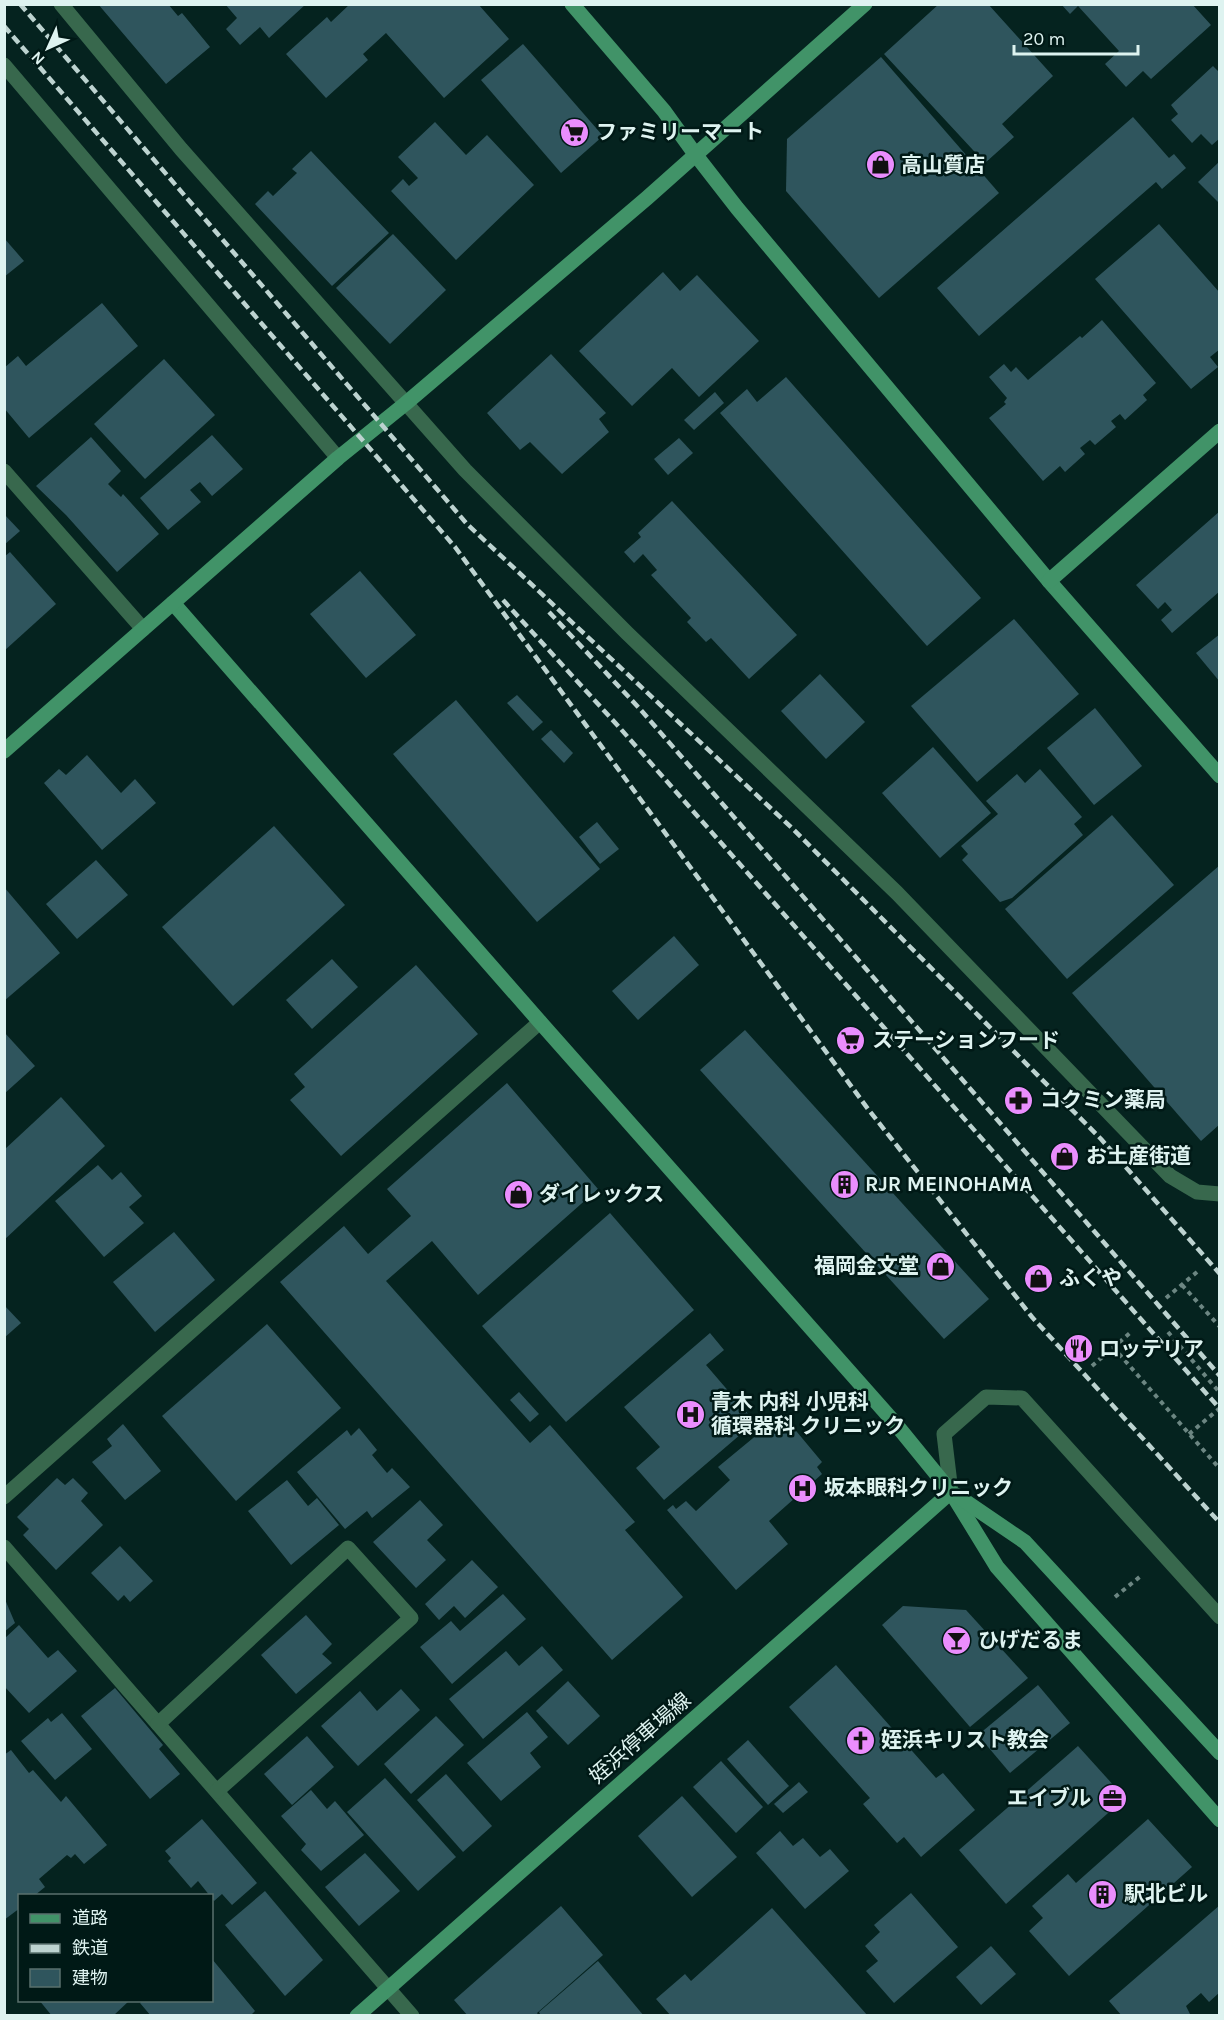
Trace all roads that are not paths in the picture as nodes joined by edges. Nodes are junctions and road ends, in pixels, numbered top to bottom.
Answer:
1 (61, 4) edge
2 (572, 4) edge
3 (865, 4) edge
4 (4, 65) edge
5 (695, 154) junction
6 (405, 404) junction
7 (1220, 431) edge
8 (338, 459) junction
9 (4, 471) edge
10 (1049, 581) junction
11 (173, 603) junction
12 (143, 629) junction
13 (4, 750) edge
14 (1220, 776) edge
15 (540, 1022) junction
16 (1220, 1194) edge
17 (951, 1492) junction
18 (4, 1497) edge
19 (4, 1547) edge
20 (1220, 1617) edge
21 (158, 1724) junction
22 (1220, 1754) edge
23 (217, 1791) junction
24 (1220, 1820) edge
25 (387, 1988) junction
26 (357, 2016) edge
27 (412, 2016) edge

1 - 6 street
2 - 5 street
3 - 5 street
4 - 8 street
5 - 6 street
5 - 10 street
6 - 8 street
6 - 16 street
7 - 10 street
8 - 11 street
9 - 12 street
10 - 14 street
11 - 12 street
11 - 15 street
12 - 13 street
15 - 17 street
15 - 18 street
17 - 20 street
17 - 22 street
17 - 24 street
17 - 25 street, 姪浜停車場線
19 - 21 street
21 - 23 street
21 - 23 street
23 - 25 street
25 - 26 street, 姪浜停車場線
25 - 27 street

